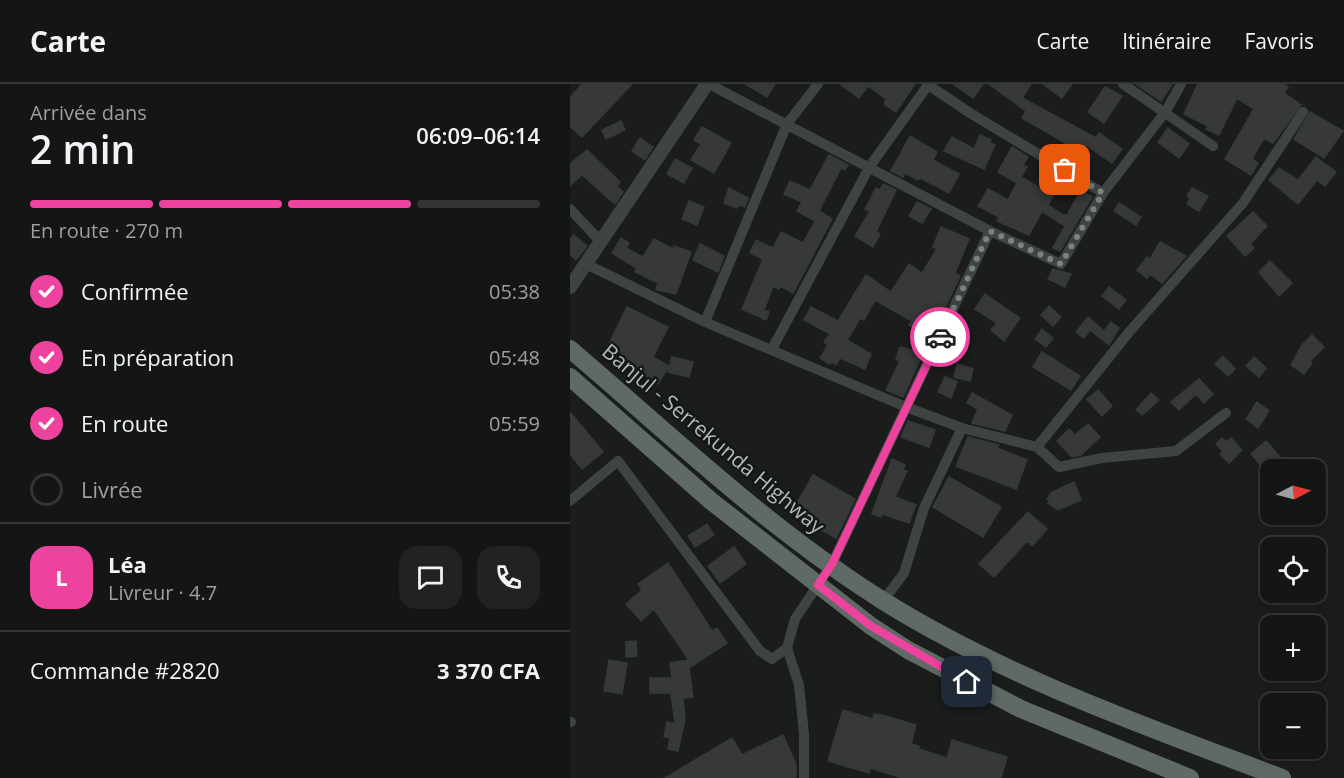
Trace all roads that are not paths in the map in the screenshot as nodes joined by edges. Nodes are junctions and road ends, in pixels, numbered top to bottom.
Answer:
1 (708, 84) edge
2 (818, 84) edge
3 (928, 84) edge
4 (1123, 84) edge
5 (1181, 84) edge
6 (1166, 111) junction
7 (1303, 112) dead end
8 (787, 124) junction
9 (1213, 146) dead end
10 (870, 166) junction
11 (1103, 193) junction
12 (570, 209) edge
13 (990, 231) junction
14 (601, 242) junction
15 (586, 264) junction
16 (570, 287) edge
17 (705, 322) junction
18 (570, 349) edge
19 (772, 349) junction
20 (570, 377) edge
21 (906, 407) junction
22 (1227, 413) dead end
23 (962, 428) junction
24 (1037, 447) junction
25 (570, 501) edge
26 (832, 564) junction
27 (818, 585) junction
28 (883, 601) junction
29 (787, 648) junction
30 (804, 778) edge
31 (1190, 778) edge
32 (1282, 778) edge

1 - 8 street
1 - 14 street
2 - 8 street
3 - 10 street
3 - 11 street
4 - 6 street
5 - 6 street
6 - 9 street
6 - 11 street
7 - 24 street
8 - 10 street
8 - 17 street
10 - 13 street
10 - 19 street
11 - 13 street
12 - 14 street
13 - 21 street
14 - 15 street
15 - 16 street
15 - 17 street
17 - 19 street
18 - 26 highway, Banjul - Serrekunda Highway
19 - 21 street
20 - 27 highway
21 - 23 street
21 - 26 street
22 - 24 street
23 - 24 street
23 - 28 street
25 - 29 street
26 - 27 street
26 - 28 highway, Banjul - Serrekunda Highway
27 - 29 street
27 - 31 highway
28 - 32 highway, Banjul - Serrekunda Highway
29 - 30 street

